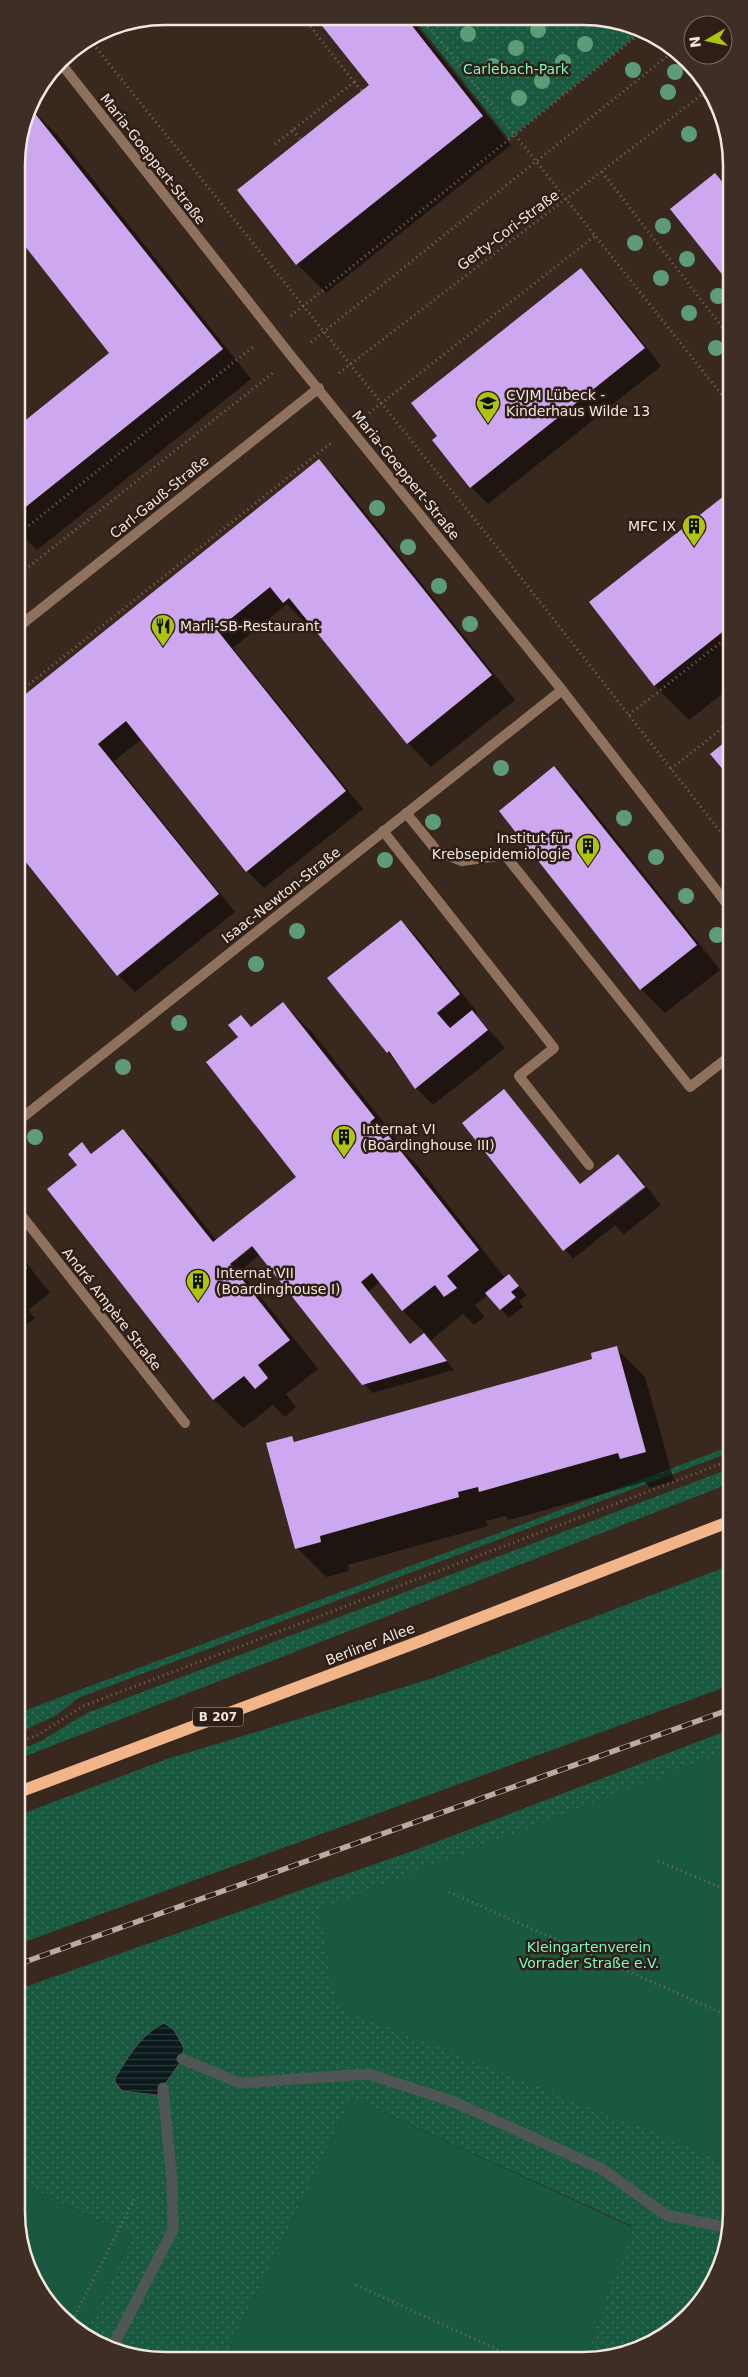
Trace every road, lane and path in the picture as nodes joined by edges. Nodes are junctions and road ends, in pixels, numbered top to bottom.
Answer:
1 (310, 25) edge
2 (428, 25) edge
3 (636, 35) edge
4 (94, 45) edge
5 (669, 55) edge
6 (65, 68) edge
7 (354, 82) junction
8 (362, 91) dead end
9 (703, 94) edge
10 (293, 130) junction
11 (514, 134) junction
12 (300, 140) dead end
13 (275, 144) dead end
14 (536, 161) junction
15 (602, 172) junction
16 (566, 200) junction
17 (595, 236) junction
18 (304, 307) junction
19 (723, 328) edge
20 (272, 332) junction
21 (324, 332) junction
22 (292, 357) junction
23 (350, 364) junction
24 (319, 388) junction
25 (723, 396) edge
26 (382, 403) junction
27 (351, 428) junction
28 (25, 528) edge
29 (25, 570) edge
30 (25, 622) edge
31 (723, 641) edge
32 (25, 688) edge
33 (562, 690) junction
34 (629, 715) junction
35 (723, 727) edge
36 (670, 768) junction
37 (406, 813) junction
38 (383, 831) junction
39 (723, 835) edge
40 (723, 899) edge
41 (723, 1061) edge
42 (25, 1116) edge
43 (589, 1165) dead end
44 (25, 1220) edge
45 (185, 1423) dead end
46 (723, 1463) edge
47 (723, 1525) edge
48 (25, 1740) edge
49 (25, 1789) edge
50 (658, 1861) dead end
51 (723, 1889) edge
52 (449, 1892) dead end
53 (723, 2013) edge
54 (136, 2196) dead end
55 (356, 2285) dead end
56 (74, 2318) edge
57 (503, 2352) edge

1 - 7 path
2 - 11 path
3 - 11 path
4 - 18 path
5 - 14 path
6 - 20 street, Maria-Goeppert-Straße
7 - 8 path
7 - 10 path
9 - 15 path, Gerty-Cori-Straße
10 - 12 path
10 - 13 path
11 - 14 path
11 - 18 path
14 - 16 path
14 - 21 path
15 - 16 path, Gerty-Cori-Straße
15 - 19 path
16 - 17 path
16 - 23 path, Gerty-Cori-Straße
17 - 25 path
17 - 26 path
18 - 20 path
18 - 21 path
20 - 22 street, Maria-Goeppert-Straße
20 - 28 path
21 - 22 path
21 - 23 path
22 - 24 street, Maria-Goeppert-Straße
22 - 29 path
23 - 24 path, Gerty-Cori-Straße
23 - 26 path
24 - 27 street, Maria-Goeppert-Straße
24 - 30 street, Carl-Gauß-Straße
26 - 27 path
26 - 34 path
27 - 32 path
27 - 33 street, Maria-Goeppert-Straße
31 - 34 path
33 - 37 street, Isaac-Newton-Straße
33 - 40 street, Maria-Goeppert-Straße
34 - 36 path
35 - 36 path
36 - 39 path
37 - 38 street, Isaac-Newton-Straße
37 - 41 street
38 - 42 street, Isaac-Newton-Straße
38 - 43 street
44 - 45 street, André Ampère Straße
46 - 48 path
47 - 49 main road, Berliner Allee / B 207
50 - 51 path
52 - 53 path
54 - 56 path
55 - 57 path

